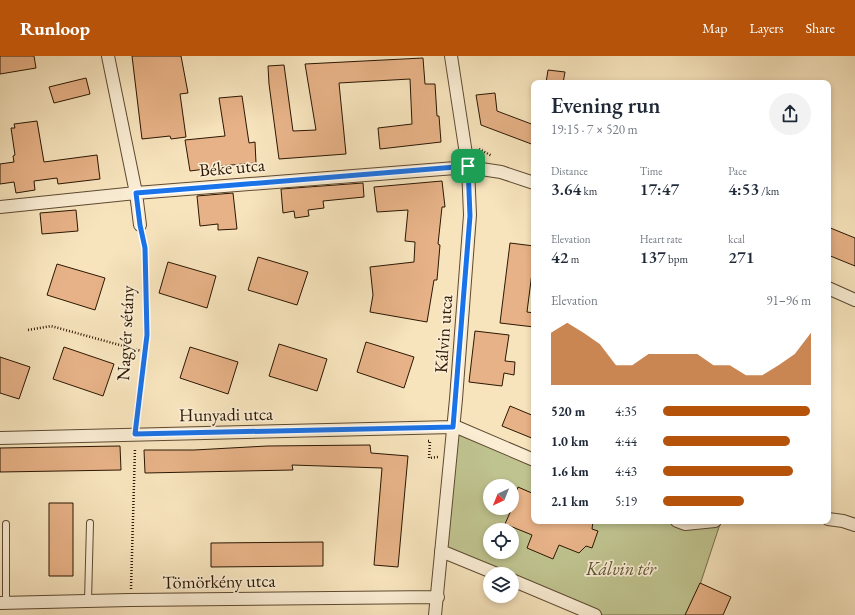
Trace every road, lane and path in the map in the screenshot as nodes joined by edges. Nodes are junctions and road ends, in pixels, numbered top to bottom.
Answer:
1 (108, 56) edge
2 (451, 56) edge
3 (468, 166) junction
4 (531, 182) edge
5 (136, 193) junction
6 (0, 207) edge
7 (140, 225) joint
8 (831, 289) edge
9 (855, 300) edge
10 (28, 330) dead end
11 (145, 352) junction
12 (453, 427) junction
13 (135, 434) junction
14 (0, 438) edge
15 (531, 459) edge
16 (831, 519) edge
17 (90, 522) dead end
18 (6, 524) dead end
19 (855, 525) edge
20 (441, 551) junction
21 (483, 568) edge
22 (519, 583) edge
23 (438, 597) junction
24 (130, 600) junction
25 (88, 601) junction
26 (3, 603) edge
27 (436, 615) edge
28 (595, 615) edge

1 - 5 street
2 - 3 street, Kálvin utca
3 - 4 street, Béke utca
3 - 5 street, Béke utca
3 - 12 street, Kálvin utca
5 - 6 street, Béke utca
5 - 7 street
7 - 11 path, Nagyér sétány
8 - 9 street
10 - 11 path
11 - 13 path, Nagyér sétány
12 - 13 street, Hunyadi utca
12 - 15 street
12 - 20 street, Kálvin utca
13 - 14 street, Hunyadi utca
13 - 24 path, Nagyér sétány
16 - 19 street
17 - 25 lane
18 - 26 lane
20 - 21 street
20 - 23 street, Kálvin utca
22 - 28 street
23 - 24 street, Tömörkény utca
23 - 27 street, Kálvin utca
24 - 25 street, Tömörkény utca
25 - 26 street, Tömörkény utca

